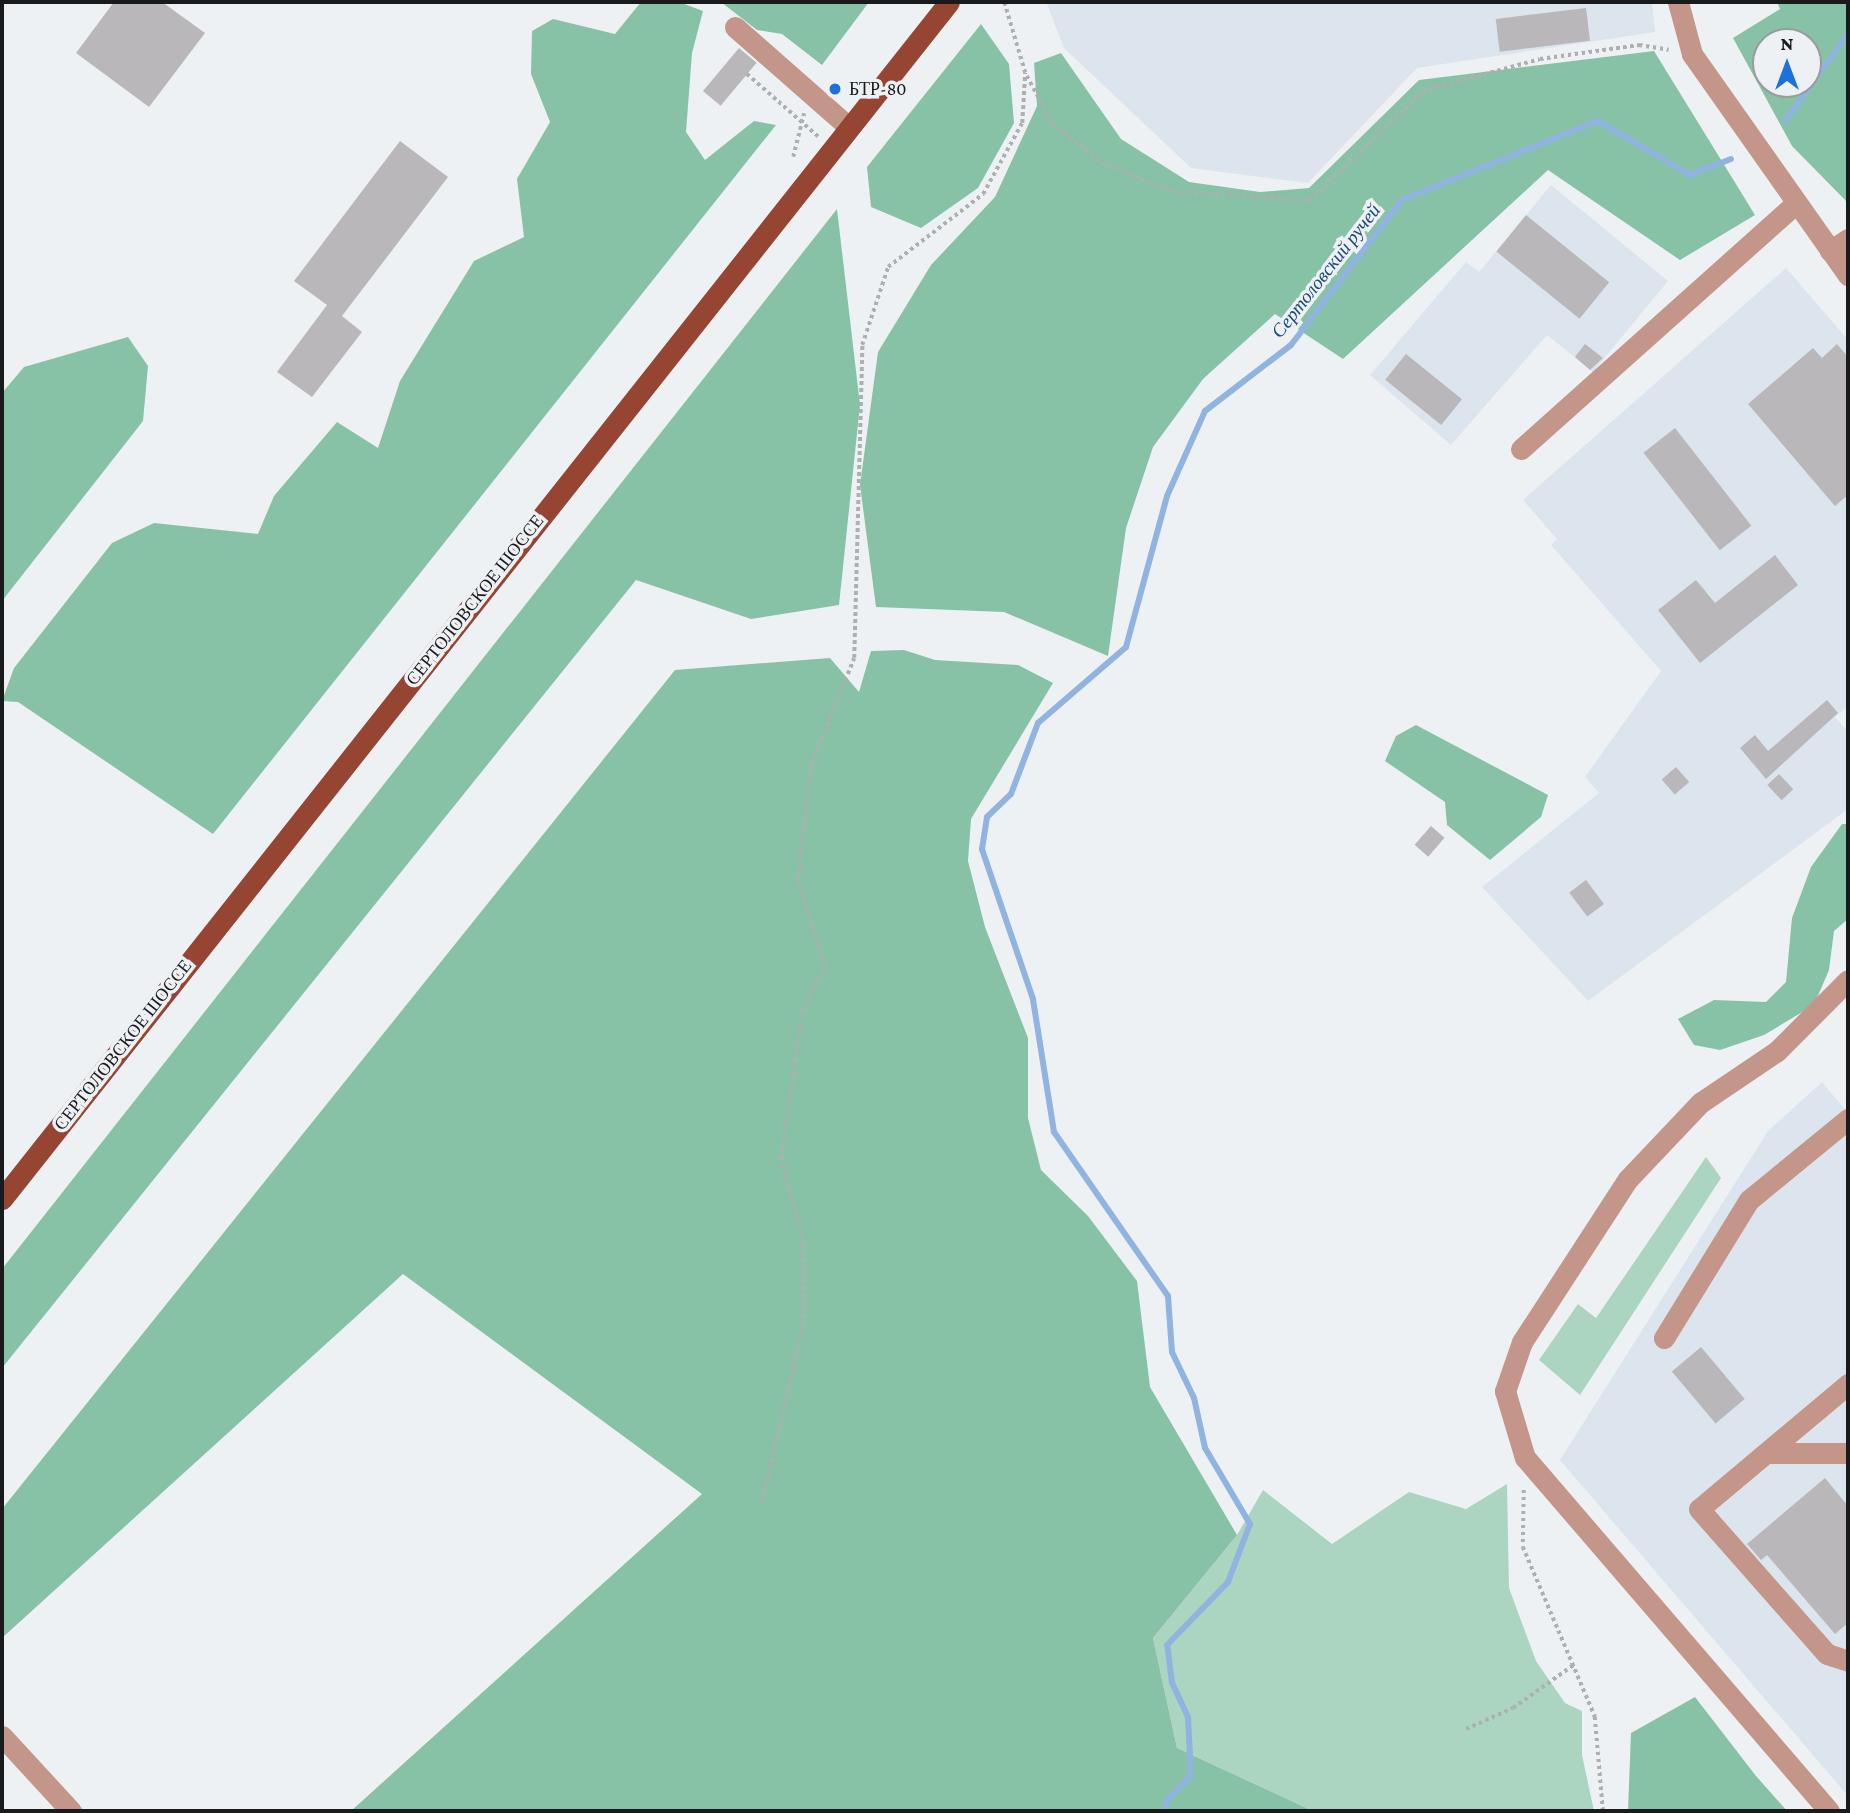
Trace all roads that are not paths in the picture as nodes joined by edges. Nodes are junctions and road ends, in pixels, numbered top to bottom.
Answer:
1 (949, 2) edge
2 (1678, 2) edge
3 (735, 27) dead end
4 (849, 127) junction
5 (1796, 203) junction
6 (1839, 245) edge
7 (1848, 275) edge
8 (1521, 449) dead end
9 (1848, 980) edge
10 (1848, 1119) edge
11 (2, 1199) edge
12 (1664, 1338) dead end
13 (1848, 1384) edge
14 (1767, 1453) junction
15 (1848, 1453) edge
16 (1848, 1661) edge
17 (2, 1736) edge
18 (71, 1811) edge
19 (1829, 1811) edge

1 - 4 main road, СЕРТОЛОВСКОЕ ШОССЕ
2 - 5 street
3 - 4 street
4 - 11 main road, СЕРТОЛОВСКОЕ ШОССЕ
5 - 6 street
5 - 8 street
6 - 7 street
9 - 19 street
10 - 12 street
13 - 14 street
14 - 15 street
14 - 16 street
17 - 18 street

